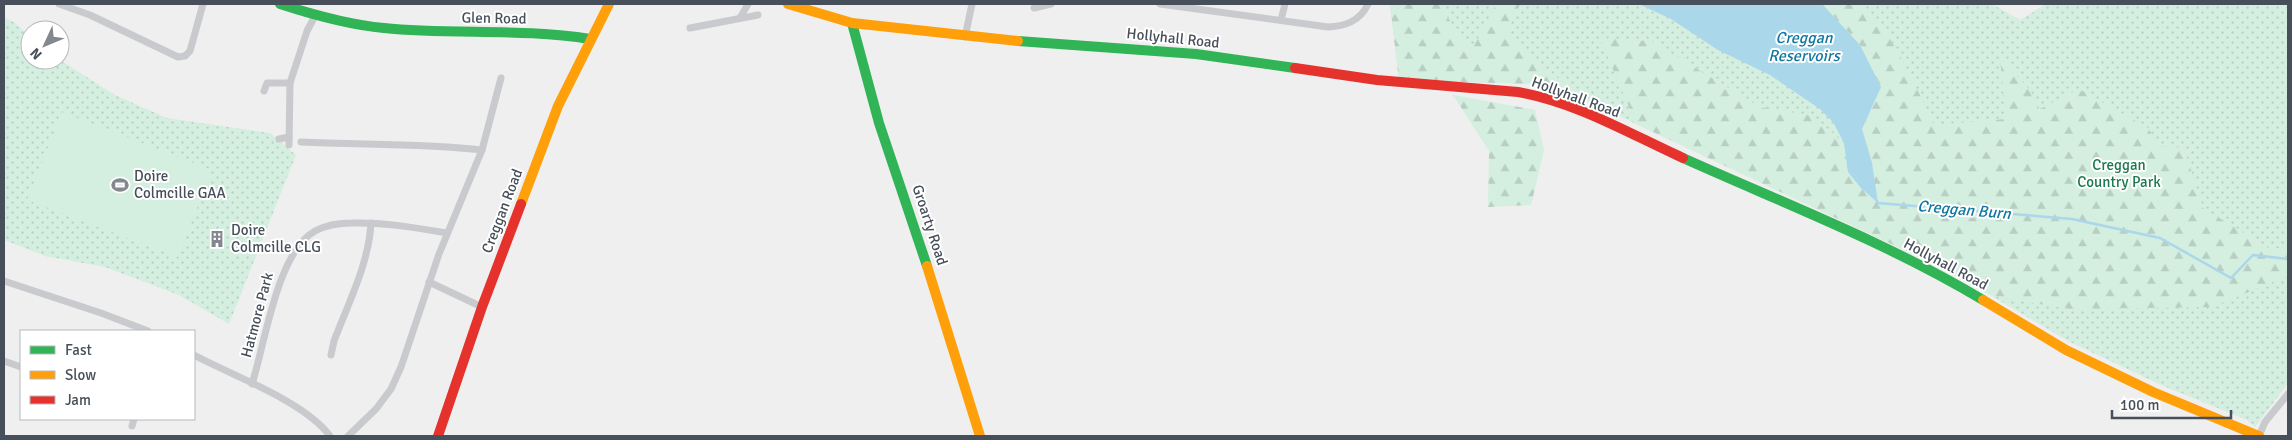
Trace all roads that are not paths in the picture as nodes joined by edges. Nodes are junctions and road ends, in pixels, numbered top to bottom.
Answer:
1 (59, 4) edge
2 (203, 4) edge
3 (280, 4) edge
4 (609, 4) edge
5 (748, 4) edge
6 (788, 4) edge
7 (972, 4) edge
8 (1051, 4) edge
9 (1160, 4) edge
10 (1285, 4) edge
11 (1368, 4) edge
12 (1199, 6) edge
13 (1034, 8) dead end
14 (758, 15) dead end
15 (315, 16) junction
16 (740, 18) junction
17 (1281, 20) junction
18 (852, 23) junction
19 (690, 28) dead end
20 (965, 37) junction
21 (590, 39) junction
22 (500, 78) dead end
23 (290, 83) junction
24 (264, 92) dead end
25 (279, 139) dead end
26 (301, 142) dead end
27 (482, 150) junction
28 (371, 223) junction
29 (447, 233) junction
30 (4, 281) edge
31 (429, 282) junction
32 (482, 306) junction
33 (144, 330) edge
34 (331, 355) dead end
35 (195, 356) edge
36 (4, 361) edge
37 (20, 367) edge
38 (252, 384) junction
39 (2288, 394) edge
40 (330, 436) edge
41 (348, 436) edge
42 (438, 436) edge
43 (980, 436) edge
44 (2259, 436) edge

1 - 2 street
3 - 15 street, Glen Road
4 - 21 street, Creggan Road
5 - 16 street
6 - 18 street, Hollyhall Road
7 - 20 street
8 - 13 street
9 - 12 street
10 - 17 street
11 - 17 street
12 - 17 street
14 - 16 street
15 - 21 street, Glen Road
15 - 23 street
16 - 19 street
18 - 20 street, Hollyhall Road
18 - 43 street, Groarty Road
20 - 44 street, Hollyhall Road
21 - 32 street, Creggan Road
22 - 27 street
23 - 24 street
23 - 25 street
26 - 27 street
27 - 29 street
28 - 29 street, Hatmore Park
28 - 34 street
28 - 38 street, Hatmore Park
29 - 31 street
30 - 33 street
31 - 32 street
31 - 41 street
32 - 42 street, Creggan Road
35 - 38 street, Hatmore Park
36 - 37 street
38 - 40 street, Hatmore Park
39 - 44 street

